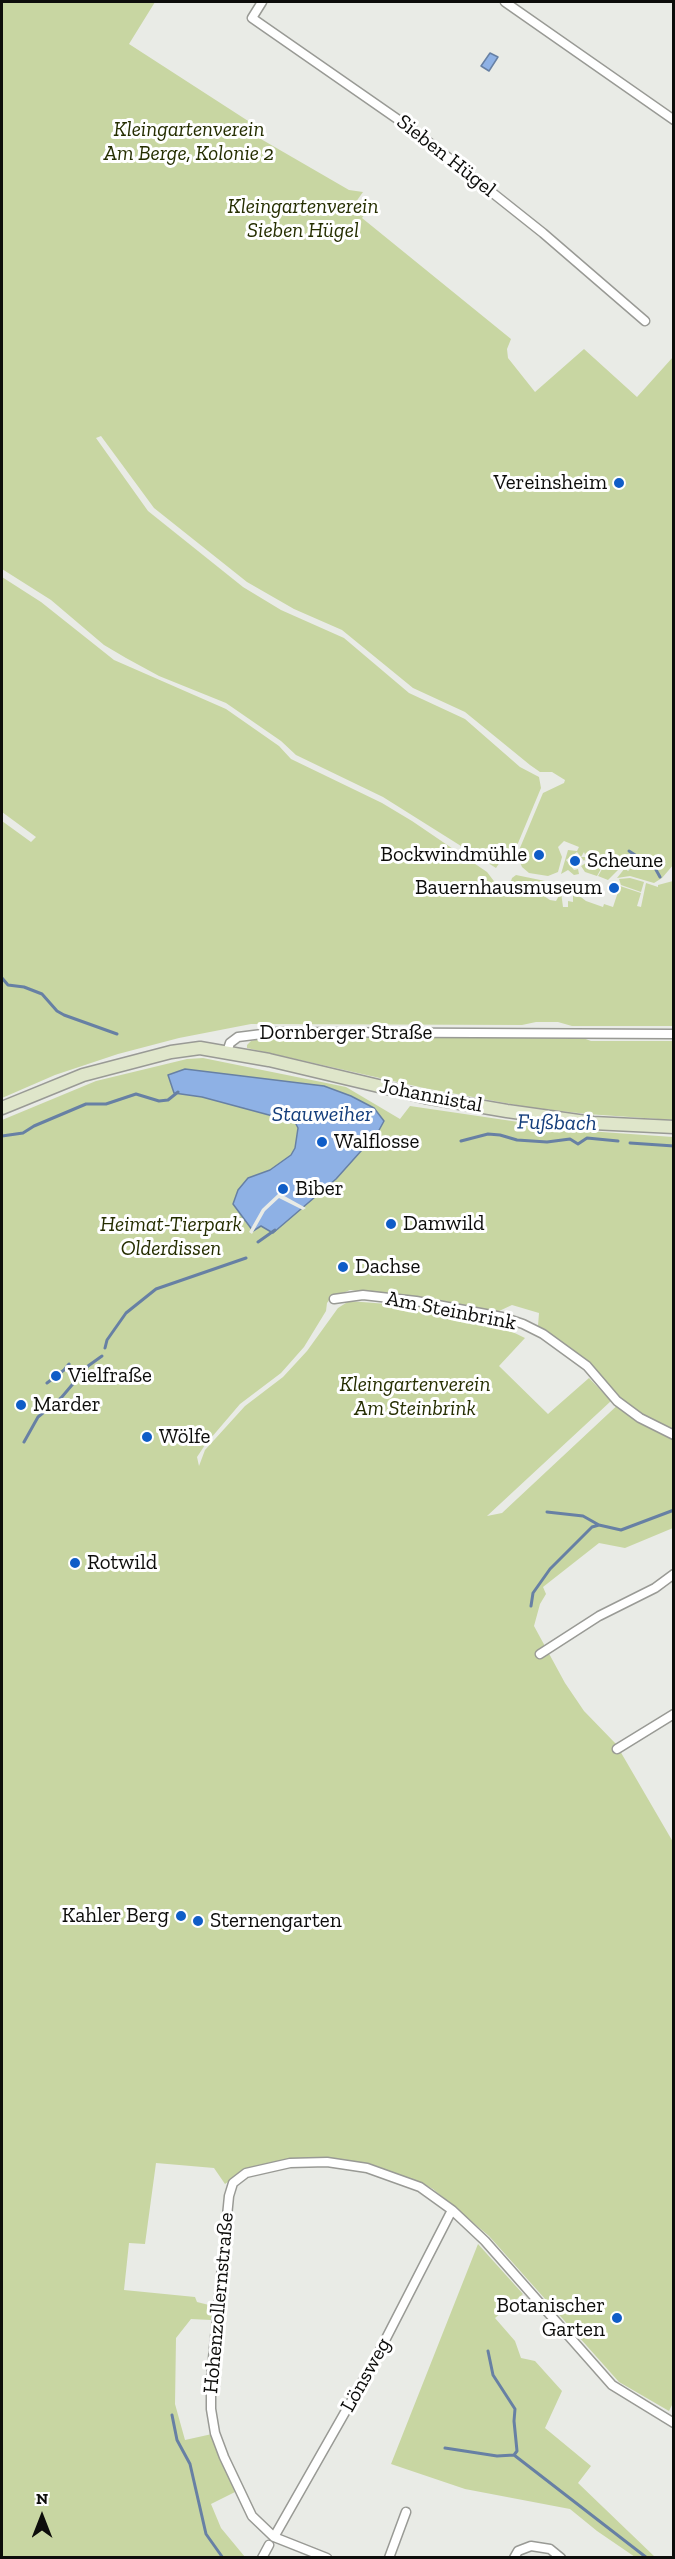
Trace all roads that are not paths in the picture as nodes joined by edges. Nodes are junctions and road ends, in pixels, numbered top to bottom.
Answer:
1 (262, 2) edge
2 (505, 2) edge
3 (674, 120) edge
4 (645, 321) dead end
5 (674, 1034) edge
6 (228, 1052) junction
7 (2, 1108) edge
8 (674, 1127) edge
9 (334, 1299) dead end
10 (674, 1435) edge
11 (674, 1574) edge
12 (540, 1654) dead end
13 (674, 1714) edge
14 (617, 1749) dead end
15 (452, 2210) junction
16 (674, 2423) edge
17 (406, 2512) dead end
18 (274, 2537) junction
19 (268, 2545) dead end
20 (558, 2555) edge
21 (262, 2558) edge
22 (327, 2558) edge
23 (389, 2558) edge
24 (514, 2558) edge

1 - 4 street, Sieben Hügel
2 - 3 street
5 - 6 street, Dornberger Straße
6 - 7 main road
6 - 8 main road, Johannistal
9 - 10 street, Am Steinbrink
11 - 12 street
13 - 14 street
15 - 16 street
15 - 18 street, Lönsweg
15 - 18 street, Hohenzollernstraße
17 - 23 street
18 - 22 street, Hohenzollernstraße
19 - 21 street
20 - 24 street

